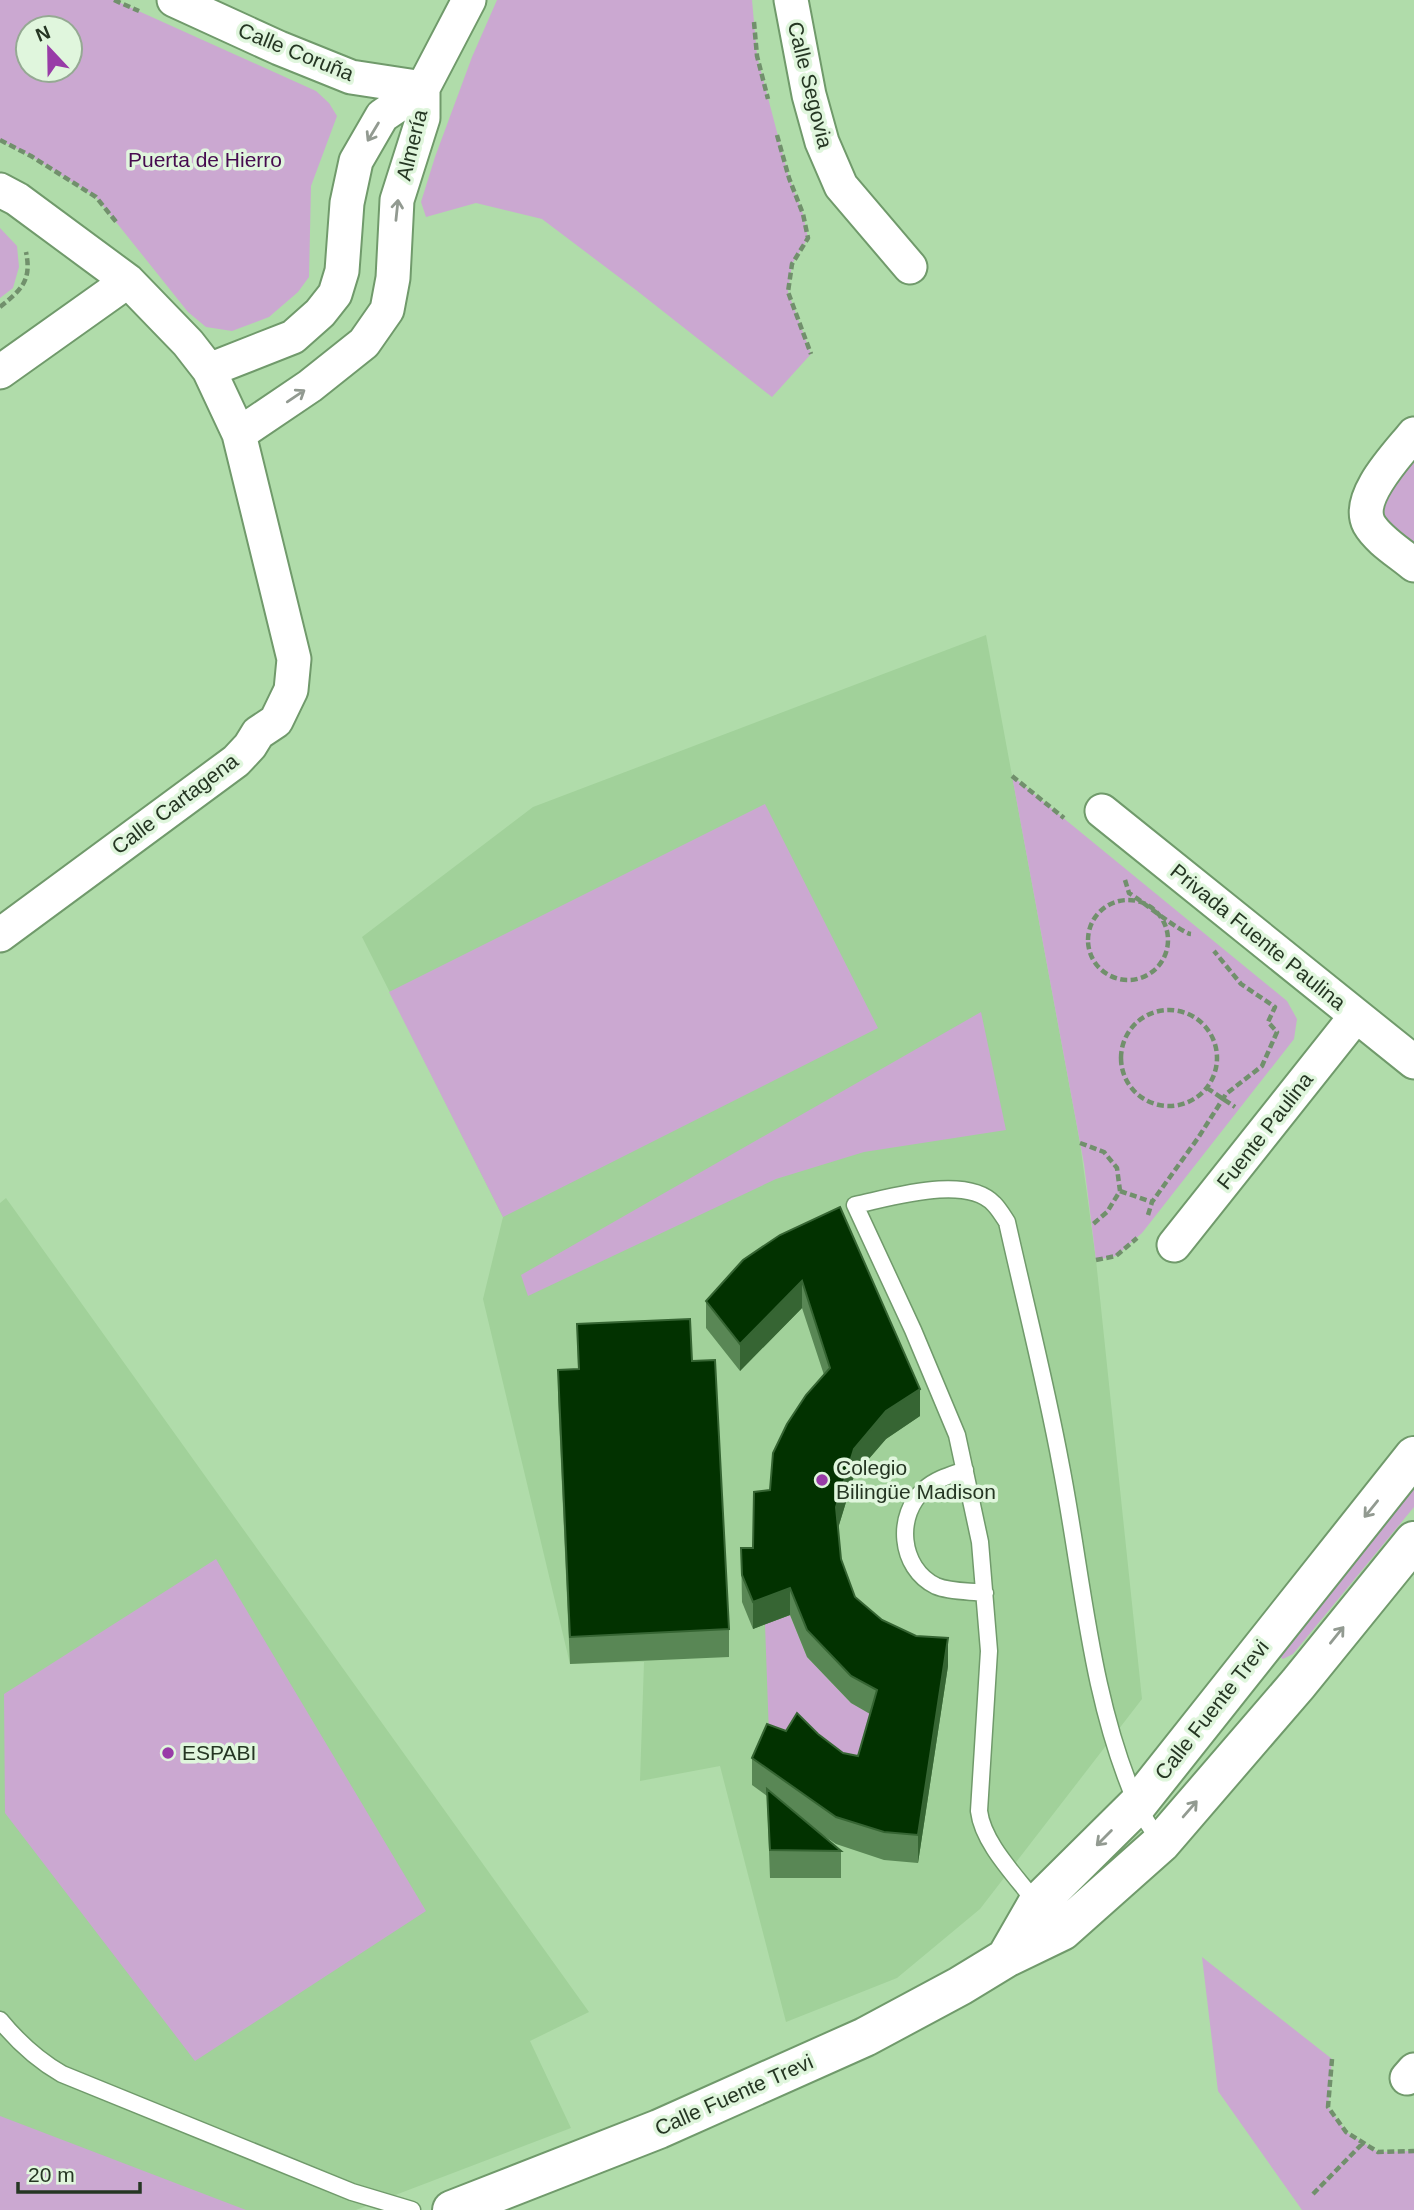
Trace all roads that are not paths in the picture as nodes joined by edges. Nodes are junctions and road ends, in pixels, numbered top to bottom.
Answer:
1 (174, 0) edge
2 (469, 0) edge
3 (790, 0) edge
4 (423, 88) junction
5 (0, 190) edge
6 (910, 268) dead end
7 (128, 281) junction
8 (209, 370) junction
9 (0, 372) edge
10 (239, 434) junction
11 (1414, 434) edge
12 (1414, 565) edge
13 (1102, 811) dead end
14 (0, 936) edge
15 (1356, 1016) junction
16 (1414, 1062) edge
17 (1174, 1245) dead end
18 (1414, 1456) edge
19 (965, 1470) junction
20 (1414, 1541) edge
21 (985, 1592) junction
22 (1137, 1805) junction
23 (1161, 1843) junction
24 (1050, 1918) junction
25 (0, 2020) edge
26 (412, 2210) edge
27 (452, 2210) edge

1 - 4 street, Calle Coruña
2 - 4 street
3 - 6 street, Calle Segovia
4 -> 8 street, Almería
10 -> 4 street, Almería
5 - 7 street, Calle Cartagena
7 - 8 street, Calle Cartagena
7 - 9 street
8 - 10 street, Calle Cartagena
10 - 14 street, Calle Cartagena
11 - 12 street
13 - 15 street, Privada Fuente Paulina
15 - 16 street, Privada Fuente Paulina
15 - 17 street, Fuente Paulina
18 -> 22 street, Calle Fuente Trevi
19 - 21 lane
19 - 21 lane
19 - 22 lane
23 -> 20 street, Calle Fuente Trevi
21 - 24 lane
22 - 23 lane
22 -> 24 street, Calle Fuente Trevi
23 - 24 street, Calle Fuente Trevi
24 - 27 street, Calle Fuente Trevi
25 - 26 lane

